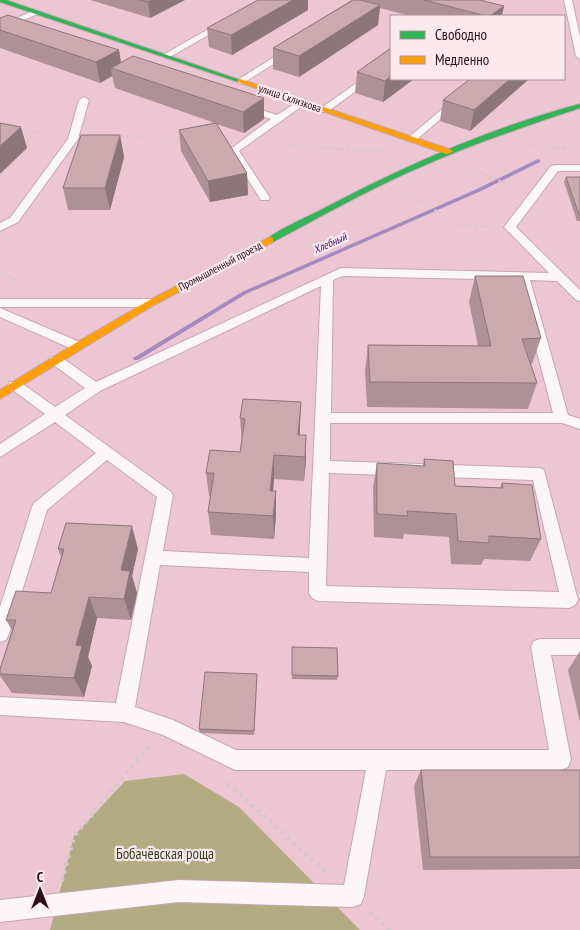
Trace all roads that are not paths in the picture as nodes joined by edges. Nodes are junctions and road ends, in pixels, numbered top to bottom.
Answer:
1 (0, 0) edge
2 (568, 0) edge
3 (36, 13) junction
4 (232, 19) edge
5 (8, 27) edge
6 (315, 35) edge
7 (165, 56) junction
8 (580, 56) edge
9 (390, 63) edge
10 (482, 80) edge
11 (240, 81) junction
12 (84, 100) road end
13 (302, 102) junction
14 (234, 104) edge
15 (580, 106) edge
16 (324, 110) junction
17 (279, 119) junction
18 (412, 139) junction
19 (449, 152) junction
20 (580, 168) edge
21 (266, 198) dead end
22 (0, 228) edge
23 (523, 276) junction
24 (327, 278) junction
25 (569, 282) edge
26 (580, 297) edge
27 (0, 303) edge
28 (151, 303) junction
29 (0, 312) edge
30 (77, 346) junction
31 (56, 360) junction
32 (15, 385) junction
33 (95, 388) junction
34 (0, 395) edge
35 (55, 415) junction
36 (323, 418) junction
37 (562, 418) junction
38 (580, 424) edge
39 (0, 451) edge
40 (106, 453) junction
41 (322, 467) junction
42 (153, 558) junction
43 (317, 565) junction
44 (0, 634) edge
45 (580, 647) edge
46 (0, 706) edge
47 (124, 713) junction
48 (378, 760) junction
49 (0, 911) edge

1 - 3 street, улица Склизкова
2 - 8 lane
3 - 5 lane
3 - 7 street, улица Склизкова
4 - 7 lane
6 - 11 lane
7 - 11 street, улица Склизкова
9 - 16 lane
10 - 18 lane
11 - 13 street, улица Склизкова
12 - 22 lane
13 - 16 street, улица Склизкова
13 - 17 lane
14 - 17 lane
15 - 19 street
16 - 18 street, улица Склизкова
17 - 21 lane
18 - 19 street, улица Склизкова
19 - 28 street, Промышленный проезд
20 - 25 lane
23 - 24 lane
23 - 25 lane
23 - 37 lane
24 - 33 lane
24 - 36 lane
25 - 26 lane
27 - 28 lane
28 - 30 street, Промышленный проезд
29 - 30 lane
30 - 31 street, Промышленный проезд
31 - 32 street, Промышленный проезд
31 - 33 lane
32 - 34 street, Промышленный проезд
32 - 35 lane
33 - 35 lane
35 - 39 lane
35 - 40 lane
36 - 37 lane
36 - 41 lane
37 - 38 lane
40 - 42 lane
40 - 44 lane
41 - 43 lane
41 - 43 lane
42 - 43 lane
42 - 47 lane
45 - 48 lane
46 - 47 lane
47 - 48 lane
48 - 49 lane

